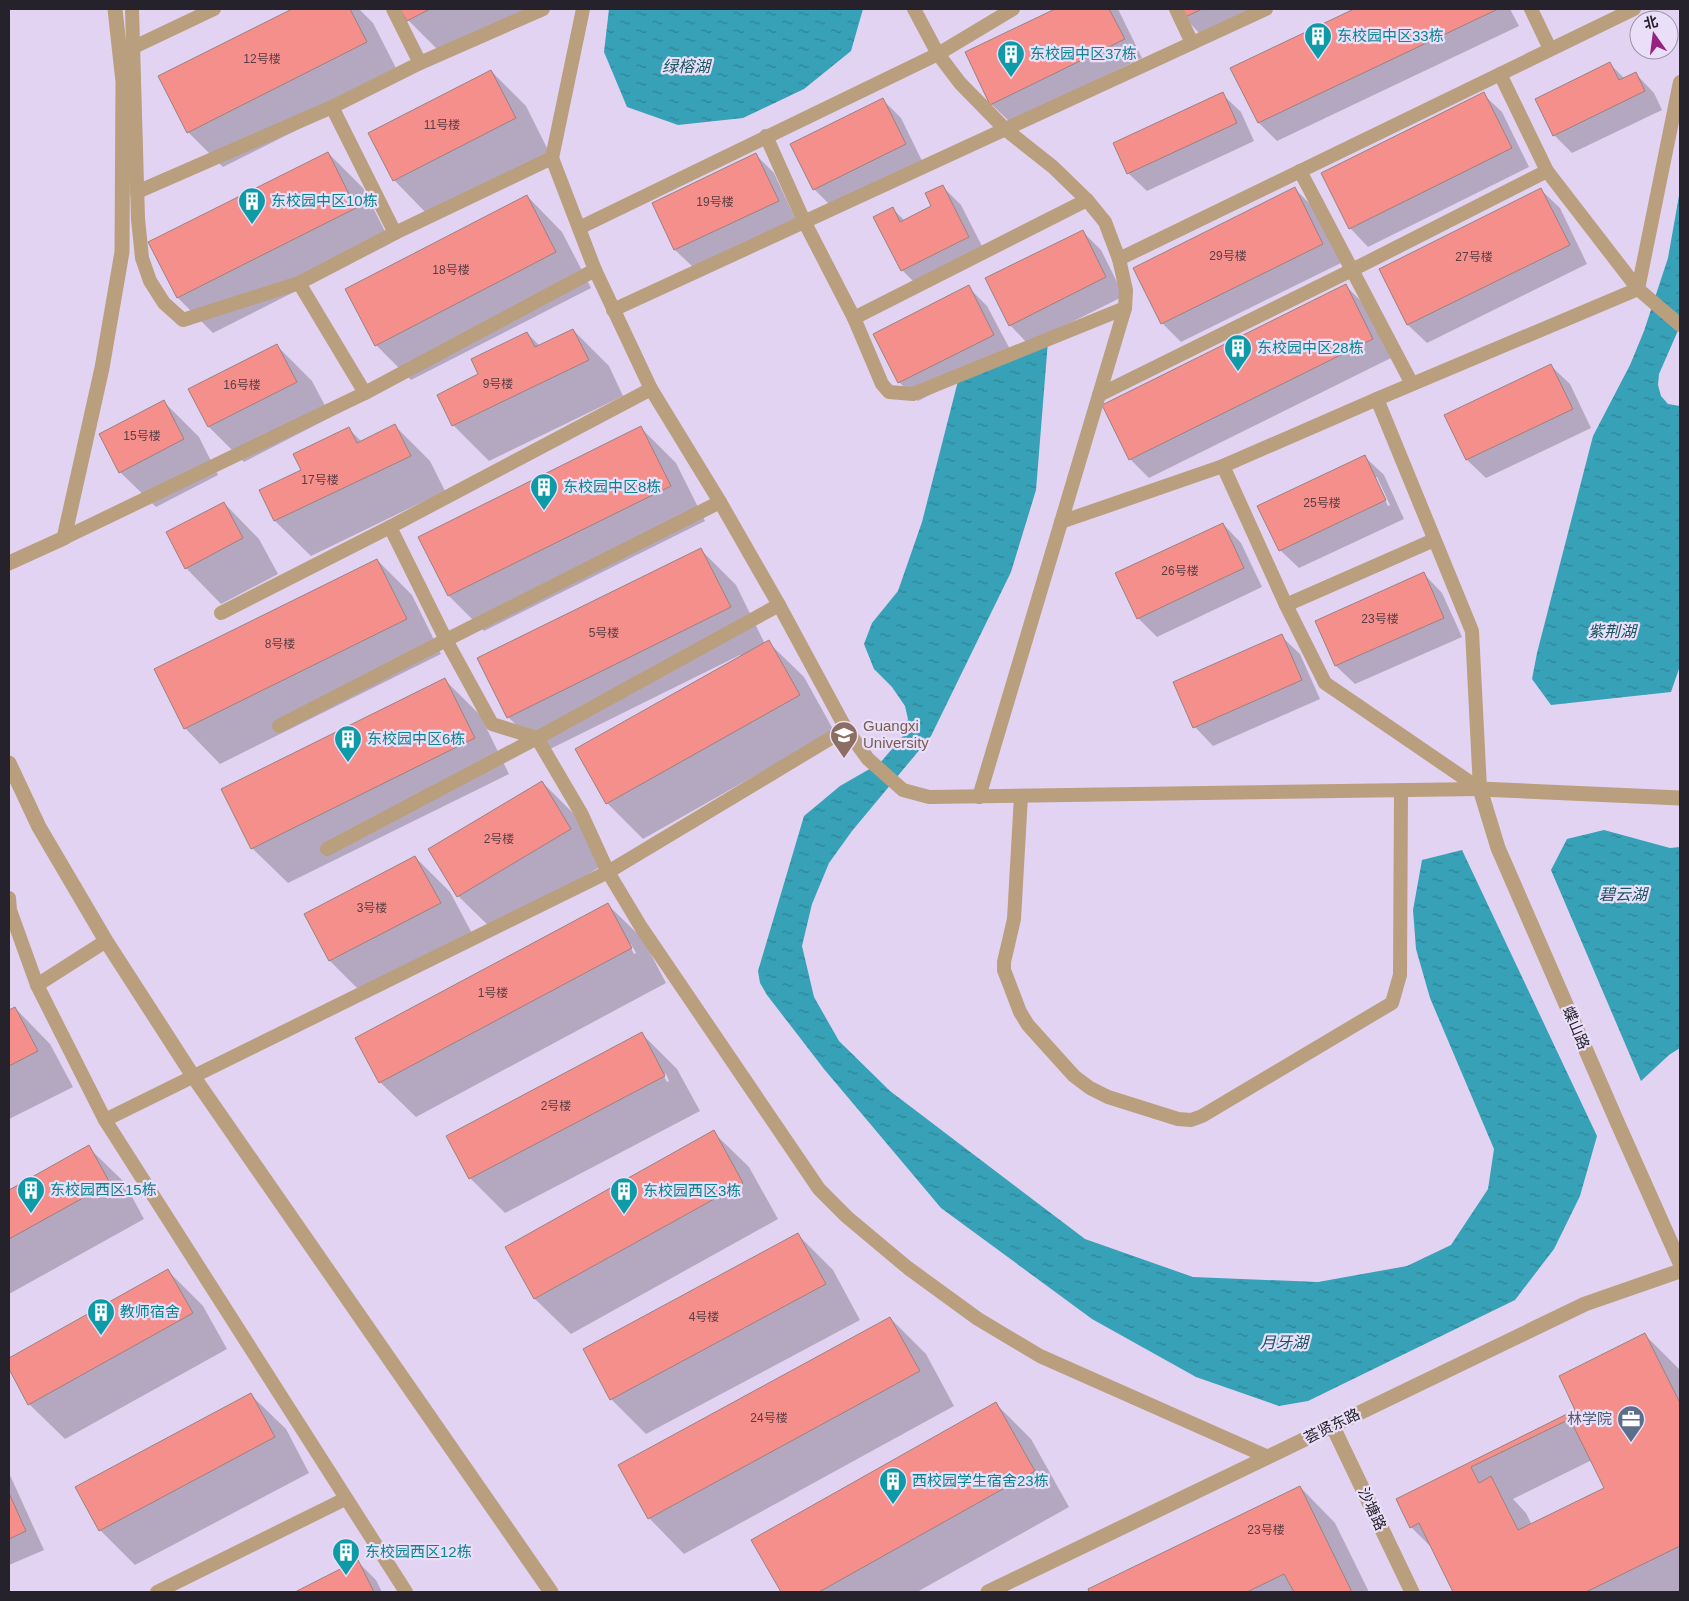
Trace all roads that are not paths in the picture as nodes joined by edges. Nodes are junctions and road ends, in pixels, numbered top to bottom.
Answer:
1 (115, 9) edge
2 (132, 9) edge
3 (214, 9) edge
4 (393, 9) edge
5 (543, 9) edge
6 (583, 9) edge
7 (914, 9) edge
8 (1013, 9) edge
9 (1176, 9) edge
10 (1266, 9) edge
11 (1531, 9) edge
12 (1634, 9) edge
13 (1192, 43) junction
14 (134, 47) junction
15 (1550, 49) junction
16 (938, 54) junction
17 (420, 63) junction
18 (1500, 74) junction
19 (1680, 82) edge
20 (332, 107) junction
21 (1005, 129) junction
22 (766, 136) junction
23 (552, 158) junction
24 (1300, 171) junction
25 (1547, 171) junction
26 (137, 192) junction
27 (1087, 200) junction
28 (804, 221) junction
29 (579, 228) junction
30 (395, 233) junction
31 (1119, 259) junction
32 (595, 270) junction
33 (1352, 270) junction
34 (299, 283) junction
35 (1638, 289) junction
36 (1125, 308) junction
37 (614, 310) junction
38 (854, 318) junction
39 (1680, 325) edge
40 (1412, 384) junction
41 (651, 389) junction
42 (365, 393) junction
43 (1099, 395) junction
44 (1377, 399) junction
45 (1223, 466) junction
46 (720, 502) junction
47 (1061, 522) junction
48 (390, 527) junction
49 (64, 538) junction
50 (1434, 540) junction
51 (9, 563) edge
52 (778, 604) junction
53 (1286, 605) junction
54 (220, 613) dead end
55 (446, 640) junction
56 (279, 726) dead end
57 (846, 729) junction
58 (537, 738) junction
59 (9, 763) edge
60 (1480, 789) junction
61 (1401, 790) junction
62 (1021, 796) junction
63 (979, 797) junction
64 (1680, 798) edge
65 (327, 849) dead end
66 (608, 872) junction
67 (9, 898) edge
68 (106, 941) junction
69 (38, 985) junction
70 (193, 1076) junction
71 (104, 1120) junction
72 (1680, 1263) edge
73 (1680, 1271) edge
74 (1332, 1425) junction
75 (1268, 1457) junction
76 (345, 1499) junction
77 (157, 1592) edge
78 (406, 1592) edge
79 (551, 1592) edge
80 (988, 1592) edge
81 (1412, 1592) edge

1 - 49 street
2 - 14 lane
3 - 14 lane
4 - 17 lane
5 - 17 lane
6 - 23 lane
7 - 16 lane
8 - 16 lane
9 - 13 lane
10 - 13 lane
11 - 15 lane
12 - 15 lane
13 - 21 lane
14 - 26 lane
15 - 18 lane
16 - 21 lane
16 - 22 lane
17 - 20 lane
18 - 24 lane
18 - 25 lane
19 - 35 lane
20 - 26 lane
20 - 30 lane
21 - 27 lane
21 - 28 lane
22 - 28 lane
22 - 29 lane
23 - 29 lane
23 - 30 lane
24 - 31 lane
24 - 33 lane
25 - 33 lane
25 - 35 lane
26 - 34 lane
27 - 31 lane
27 - 38 lane
28 - 37 lane
28 - 38 lane
29 - 32 lane
30 - 34 lane
31 - 36 lane
32 - 37 lane
32 - 42 lane
33 - 40 lane
33 - 43 lane
34 - 42 lane
35 - 39 lane
35 - 40 lane
36 - 38 lane
36 - 43 lane
37 - 41 lane
40 - 44 lane
41 - 46 lane
41 - 48 lane
42 - 49 lane
43 - 47 lane
44 - 45 lane
44 - 50 lane
45 - 47 lane
45 - 53 lane
46 - 52 lane
46 - 55 lane
47 - 63 lane
48 - 54 lane
48 - 55 lane
49 - 51 street
50 - 53 lane
50 - 60 lane
52 - 57 lane
52 - 58 lane
53 - 60 lane
55 - 56 lane
55 - 58 lane
57 - 63 lane
57 - 66 lane
58 - 65 lane
58 - 66 lane
59 - 68 street
60 - 61 lane
60 - 64 street
60 - 72 street, 蝶山路
61 - 62 lane
61 - 62 lane
62 - 63 lane
66 - 70 lane
66 - 75 lane
67 - 69 lane
68 - 69 lane
68 - 70 street
69 - 71 lane
70 - 71 lane
70 - 79 street
71 - 76 lane
73 - 74 street, 荟贤东路
74 - 75 street, 荟贤东路
74 - 81 street, 沙塘路
75 - 80 street, 荟贤东路
76 - 77 lane
76 - 78 lane

